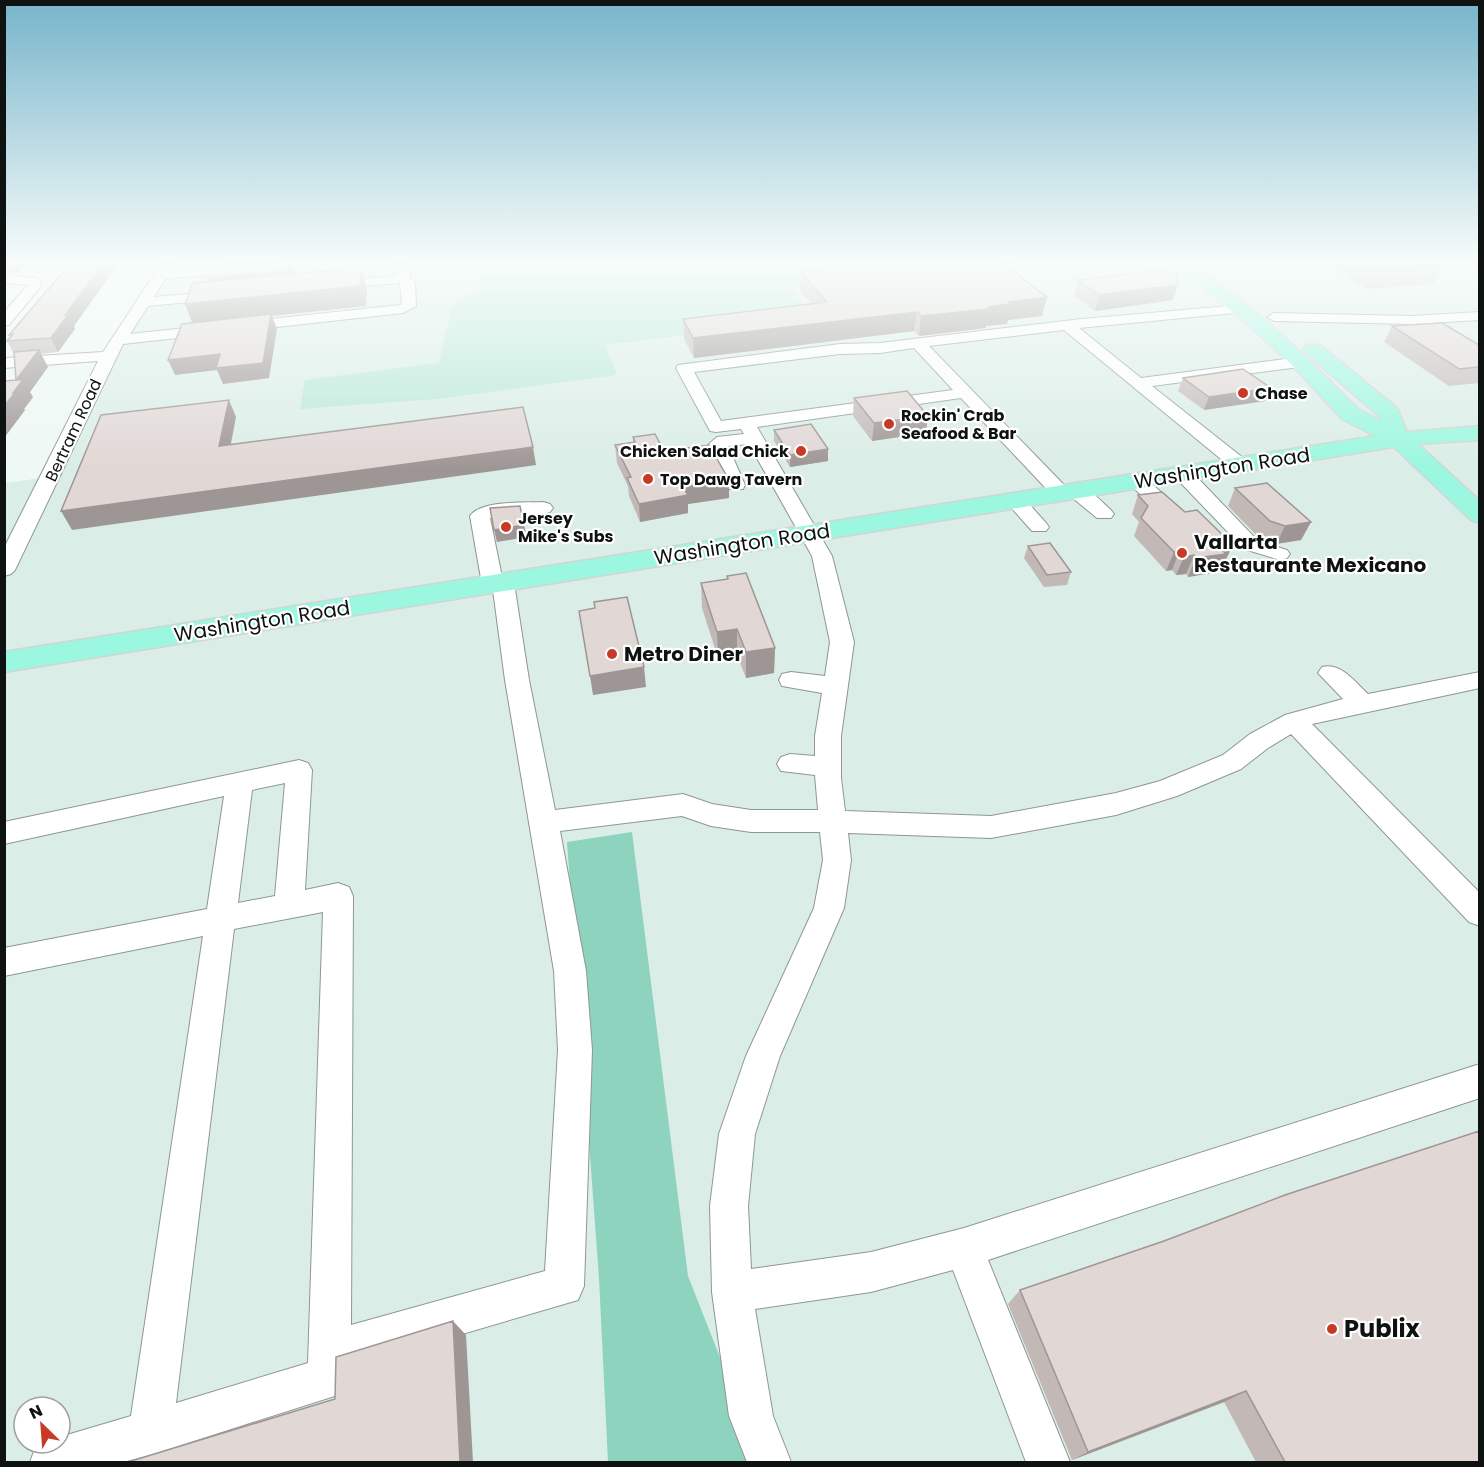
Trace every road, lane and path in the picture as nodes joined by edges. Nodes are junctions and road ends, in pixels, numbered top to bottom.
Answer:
1 (123, 332) edge
2 (167, 332) edge
3 (200, 332) edge
4 (1008, 332) edge
5 (1076, 332) edge
6 (1267, 332) edge
7 (1293, 332) edge
8 (166, 336) junction
9 (118, 340) junction
10 (918, 344) junction
11 (108, 356) junction
12 (1300, 362) junction
13 (4, 363) edge
14 (1138, 383) junction
15 (965, 393) junction
16 (760, 431) junction
17 (1479, 433) edge
18 (1399, 440) junction
19 (1239, 465) junction
20 (1183, 474) junction
21 (1137, 481) junction
22 (736, 485) dead end
23 (1069, 492) junction
24 (1015, 500) junction
25 (543, 508) dead end
26 (1171, 511) edge
27 (1104, 514) dead end
28 (1479, 514) edge
29 (1040, 527) dead end
30 (808, 533) junction
31 (1280, 554) dead end
32 (4, 570) edge
33 (498, 583) junction
34 (4, 662) edge
35 (1330, 673) dead end
36 (791, 680) dead end
37 (1479, 680) edge
38 (835, 686) junction
39 (1363, 703) junction
40 (1294, 721) junction
41 (790, 764) dead end
42 (828, 766) junction
43 (239, 783) junction
44 (831, 820) junction
45 (544, 822) junction
46 (4, 833) edge
47 (289, 906) junction
48 (1479, 913) edge
49 (221, 920) junction
50 (4, 962) edge
51 (1479, 1081) edge
52 (963, 1248) junction
53 (732, 1292) junction
54 (329, 1352) junction
55 (150, 1433) junction
56 (51, 1462) edge
57 (769, 1462) edge
58 (1048, 1462) edge

1 - 9 street, Bertram Road
2 - 8 street
3 - 8 street
4 - 10 street
5 - 14 street
6 - 12 main road
7 - 18 main road
8 - 9 street
9 - 11 street, Bertram Road
10 - 15 street
10 - 16 street
11 - 13 street
11 - 32 street, Bertram Road
12 - 14 street
12 - 18 main road
14 - 19 street
15 - 16 street
15 - 23 street
16 - 22 street
16 - 30 street
17 - 18 main road, Washington Road
18 - 19 main road, Washington Road
18 - 28 main road
19 - 20 main road, Washington Road
20 - 21 main road, Washington Road
20 - 31 street
21 - 23 main road, Washington Road
21 - 26 street
23 - 24 main road, Washington Road
23 - 27 street
24 - 29 street
24 - 30 main road, Washington Road
25 - 33 street
30 - 33 main road, Washington Road
30 - 38 street
33 - 34 main road, Washington Road
33 - 45 street
35 - 39 street
36 - 38 street
37 - 39 street
38 - 42 street
39 - 40 street
40 - 44 street
40 - 48 street
41 - 42 street
42 - 44 street
43 - 46 street
43 - 47 street
43 - 49 street
44 - 45 street
44 - 53 street
45 - 54 street
47 - 49 street
47 - 54 street
49 - 50 street
49 - 55 street
51 - 52 street
52 - 53 street
52 - 58 street
53 - 57 street
54 - 55 street
55 - 56 street

